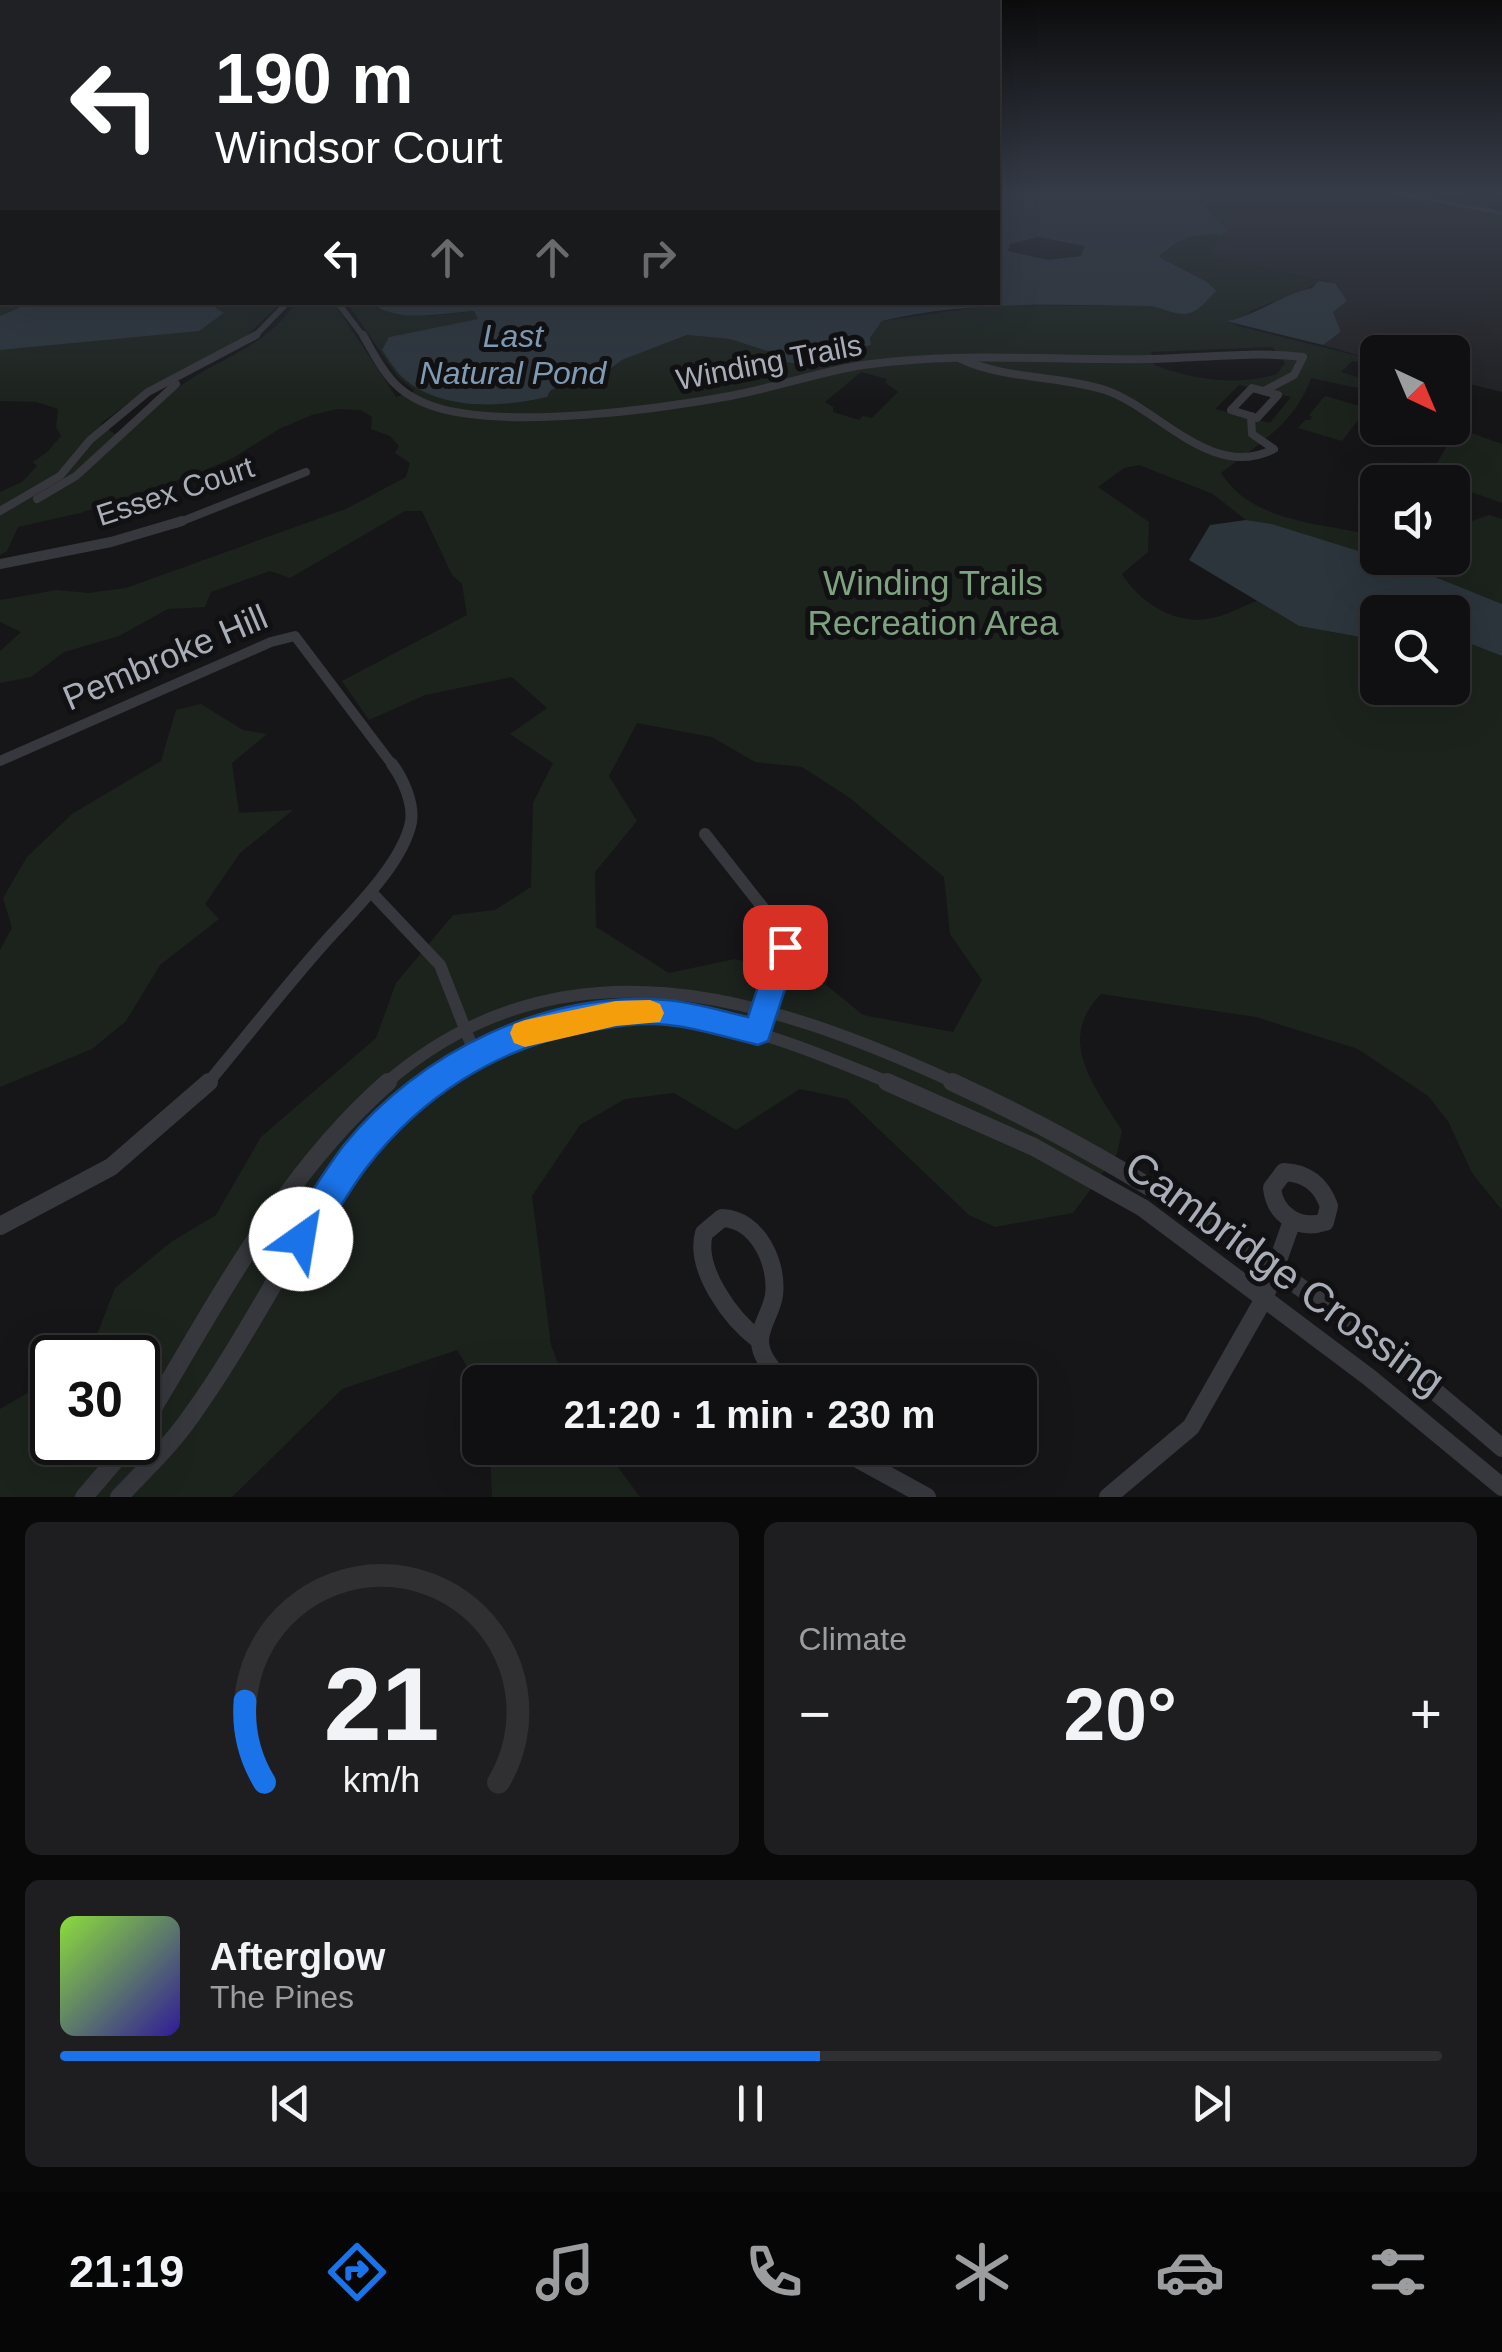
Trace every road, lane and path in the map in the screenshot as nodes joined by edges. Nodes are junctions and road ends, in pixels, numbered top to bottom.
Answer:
1 (285, 305) edge
2 (339, 305) edge
3 (960, 358) junction
4 (196, 371) junction
5 (1264, 391) junction
6 (1251, 416) junction
7 (306, 472) dead end
8 (0, 512) edge
9 (0, 564) edge
10 (0, 761) edge
11 (705, 834) dead end
12 (372, 893) junction
13 (766, 1010) junction
14 (465, 1028) junction
15 (758, 1032) junction
16 (476, 1054) junction
17 (1292, 1221) dead end
18 (0, 1226) edge
19 (1276, 1268) junction
20 (1265, 1297) junction
21 (759, 1340) junction
22 (770, 1365) edge
23 (160, 1399) edge
24 (1502, 1448) edge
25 (111, 1465) edge
26 (869, 1465) edge
27 (1502, 1488) edge
28 (84, 1497) edge
29 (119, 1497) edge
30 (927, 1497) edge
31 (1108, 1497) edge

1 - 4 street
2 - 3 street, Winding Trails
3 - 5 street, Winding Trails
3 - 6 street, Winding Trails
4 - 8 street
4 - 8 street
5 - 6 street, Winding Trails
5 - 6 street, Winding Trails
7 - 9 street, Essex Court
10 - 12 street, Pembroke Hill
11 - 13 street
12 - 14 street
12 - 18 street, Pembroke Hill
13 - 14 street, Cambridge Crossing
13 - 15 street
13 - 19 street, Cambridge Crossing
14 - 16 street
14 - 23 street, Cambridge Crossing
15 - 16 street, Cambridge Crossing
15 - 20 street, Cambridge Crossing
16 - 29 street, Cambridge Crossing
17 - 19 street
19 - 20 street
19 - 24 street, Cambridge Crossing
20 - 27 street, Cambridge Crossing
20 - 31 street
21 - 21 street
21 - 22 street
25 - 28 street
26 - 30 street

